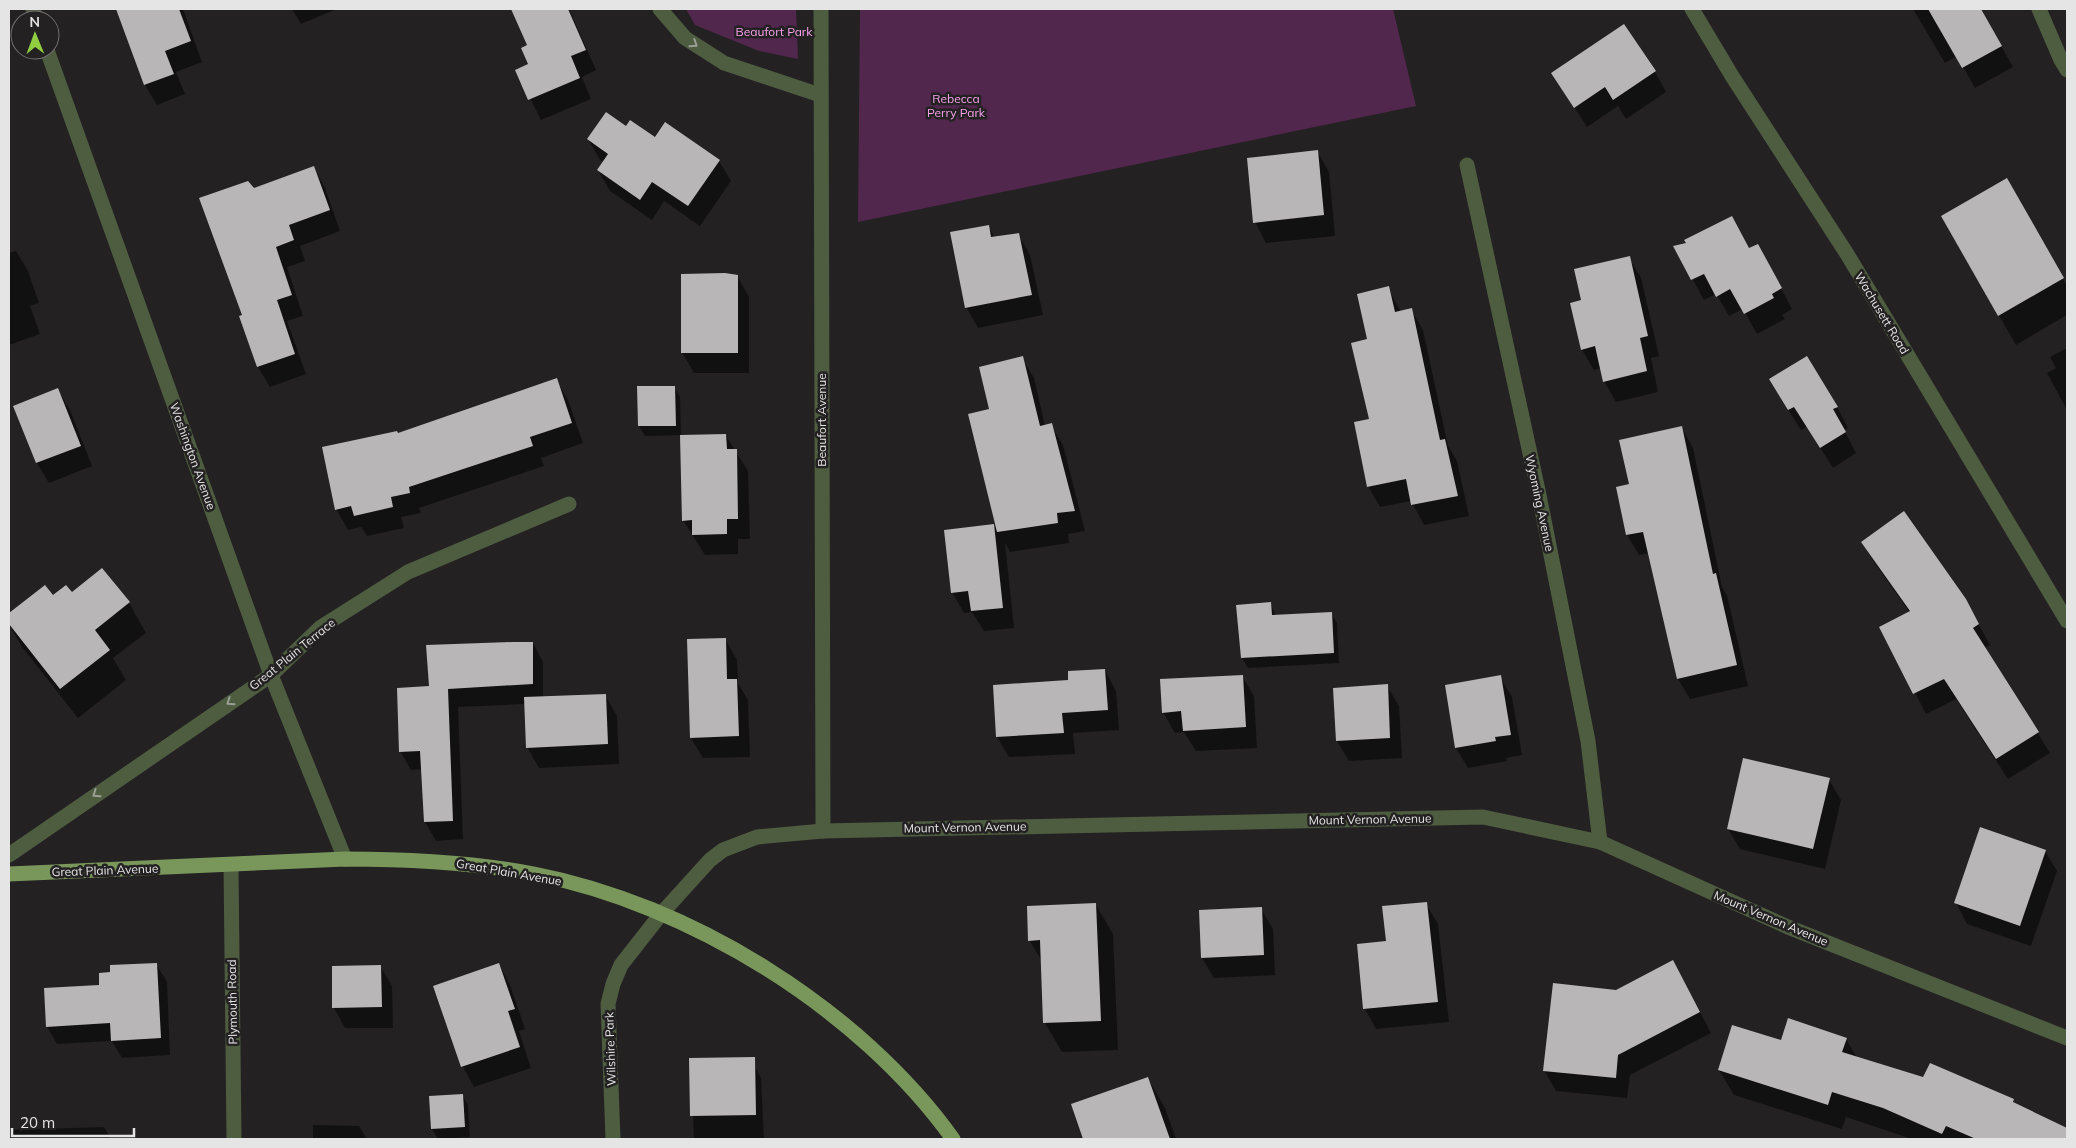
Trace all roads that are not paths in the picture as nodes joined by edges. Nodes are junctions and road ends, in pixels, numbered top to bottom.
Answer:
1 (660, 9) edge
2 (821, 9) edge
3 (1692, 9) edge
4 (2039, 9) edge
5 (51, 60) edge
6 (2067, 70) edge
7 (820, 95) junction
8 (1467, 165) dead end
9 (569, 504) dead end
10 (2067, 621) edge
11 (271, 674) junction
12 (823, 831) junction
13 (1600, 842) junction
14 (9, 854) edge
15 (346, 859) junction
16 (230, 865) junction
17 (9, 874) edge
18 (661, 914) junction
19 (2067, 1038) edge
20 (234, 1139) edge
21 (613, 1139) edge
22 (952, 1139) edge

1 -> 7 street
2 - 7 street, Beaufort Avenue
3 - 10 street, Wachusett Road
4 - 6 street
5 - 11 street, Washington Avenue
7 - 12 street, Beaufort Avenue
8 - 13 street, Wyoming Avenue
9 - 11 street, Great Plain Terrace
11 -> 14 street, Great Plain Terrace
11 - 15 street, Washington Avenue
12 - 13 street, Mount Vernon Avenue
12 - 18 street, Mount Vernon Avenue
13 - 19 street, Mount Vernon Avenue
15 - 16 main road, Great Plain Avenue
15 - 18 main road, Great Plain Avenue
16 - 17 main road, Great Plain Avenue
16 - 20 street, Plymouth Road
18 - 21 street, Wilshire Park
18 - 22 main road, Great Plain Avenue

